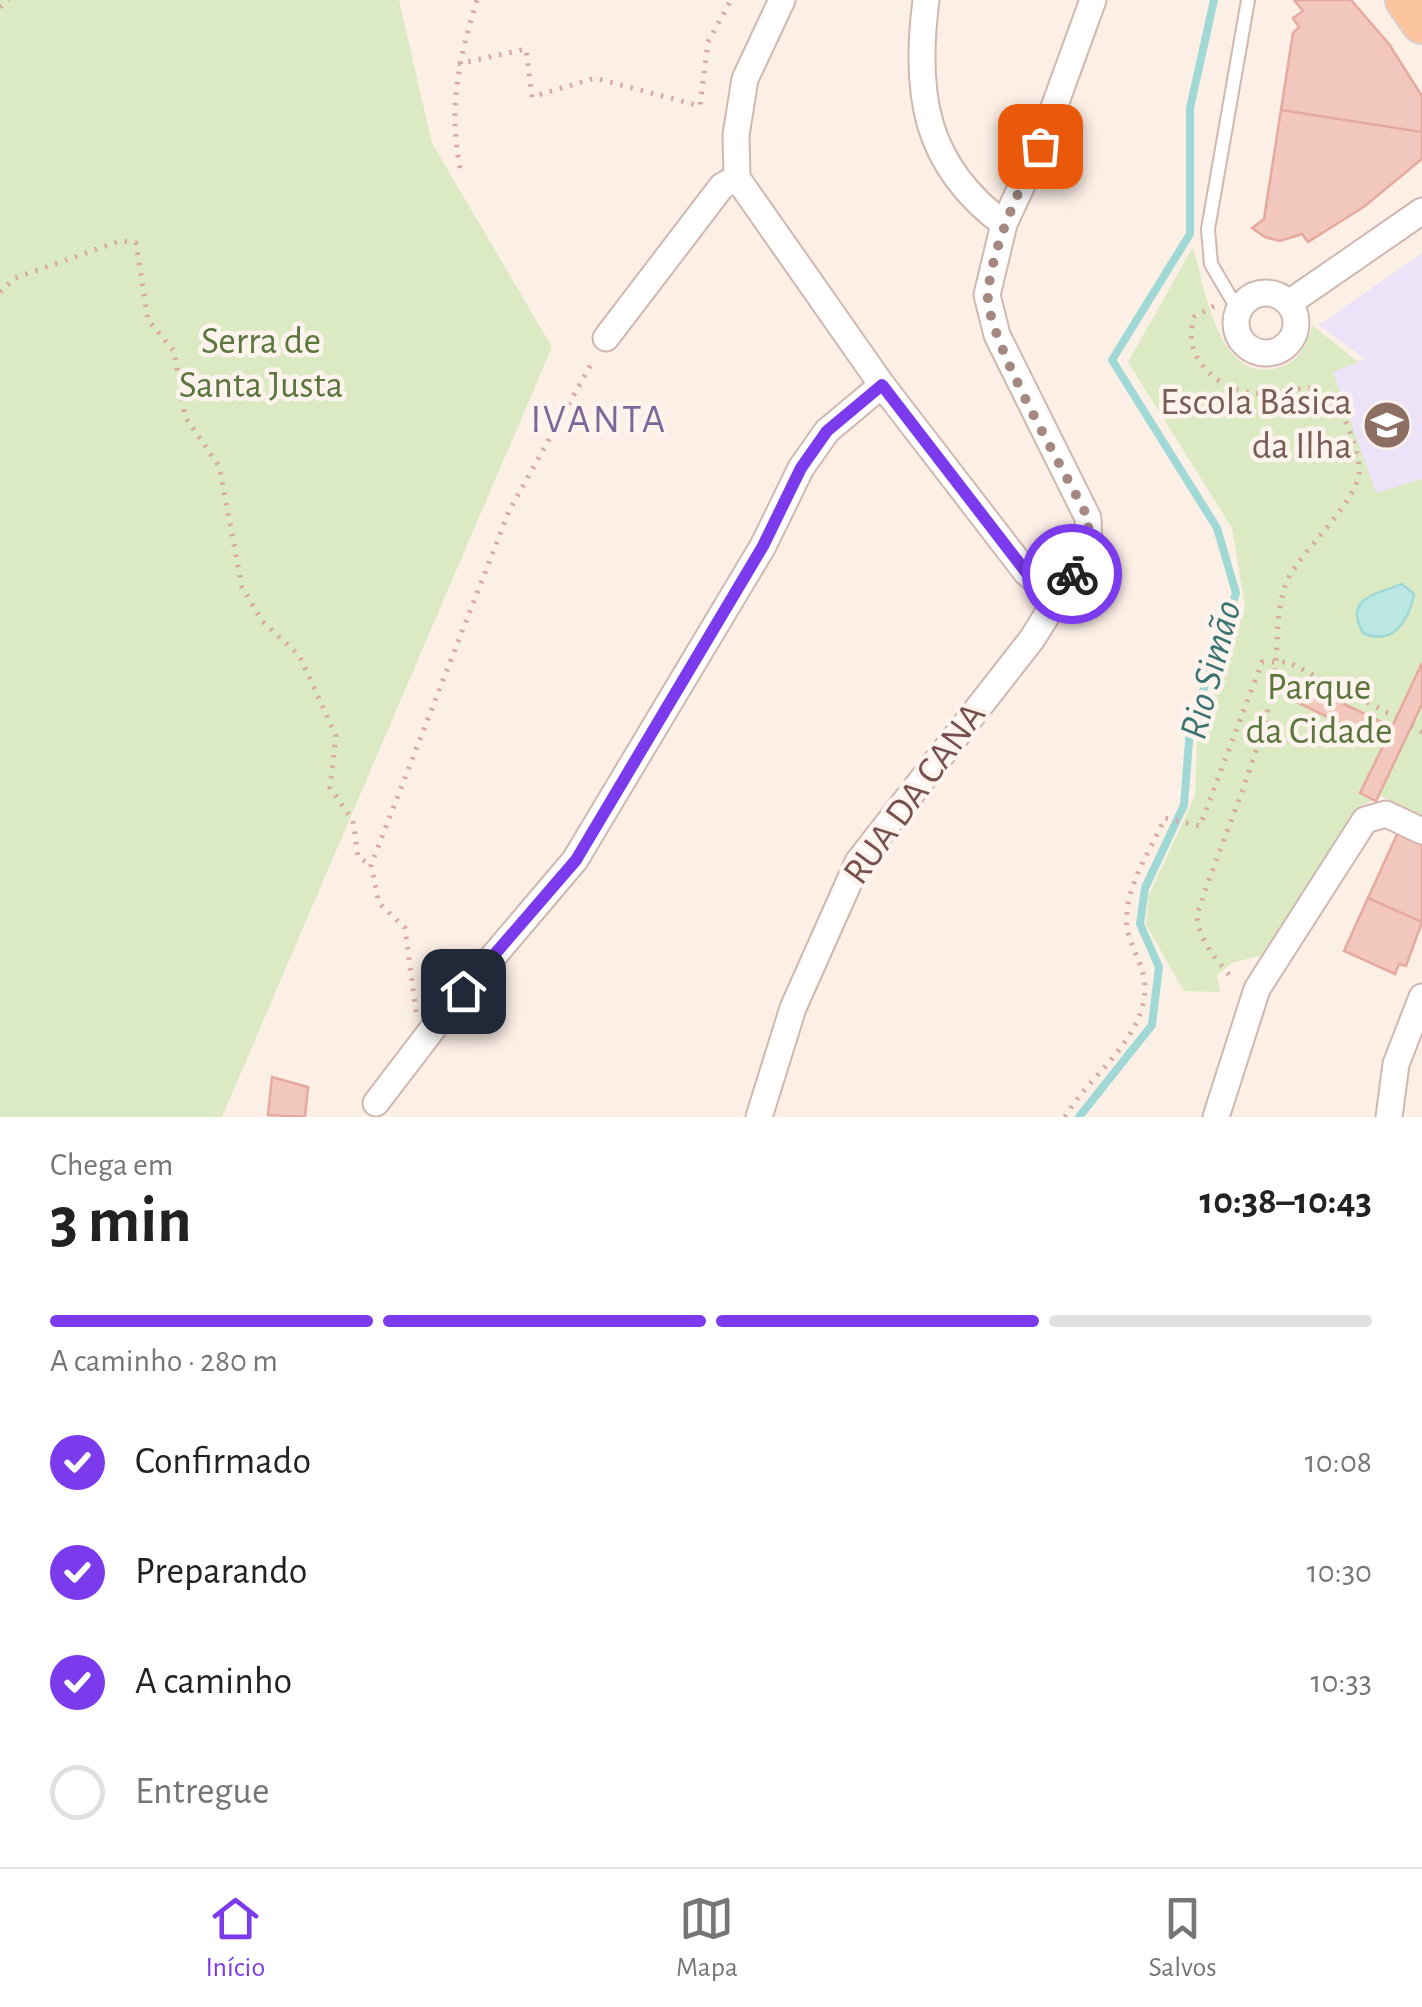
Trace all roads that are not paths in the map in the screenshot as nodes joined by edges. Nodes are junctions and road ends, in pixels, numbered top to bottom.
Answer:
1 (782, 0) edge
2 (926, 0) edge
3 (1093, 0) edge
4 (1248, 0) edge
5 (1406, 0) edge
6 (1422, 24) edge
7 (738, 178) junction
8 (1422, 210) edge
9 (1004, 224) junction
10 (1289, 303) junction
11 (1235, 305) junction
12 (606, 338) road end
13 (882, 385) junction
14 (1056, 598) junction
15 (1422, 831) edge
16 (1422, 997) edge
17 (376, 1104) dead end
18 (760, 1117) edge
19 (1216, 1117) edge
20 (1388, 1117) edge

1 - 7 street
2 - 9 street
3 - 9 street, RUA DA CANA
4 - 11 lane
5 - 6 main road
7 - 12 street
7 - 13 street
8 - 10 street
9 - 14 street, RUA DA CANA
10 - 11 street
10 - 11 street
13 - 14 street
13 - 17 street
14 - 18 street, RUA DA CANA
15 - 19 street
16 - 20 street

